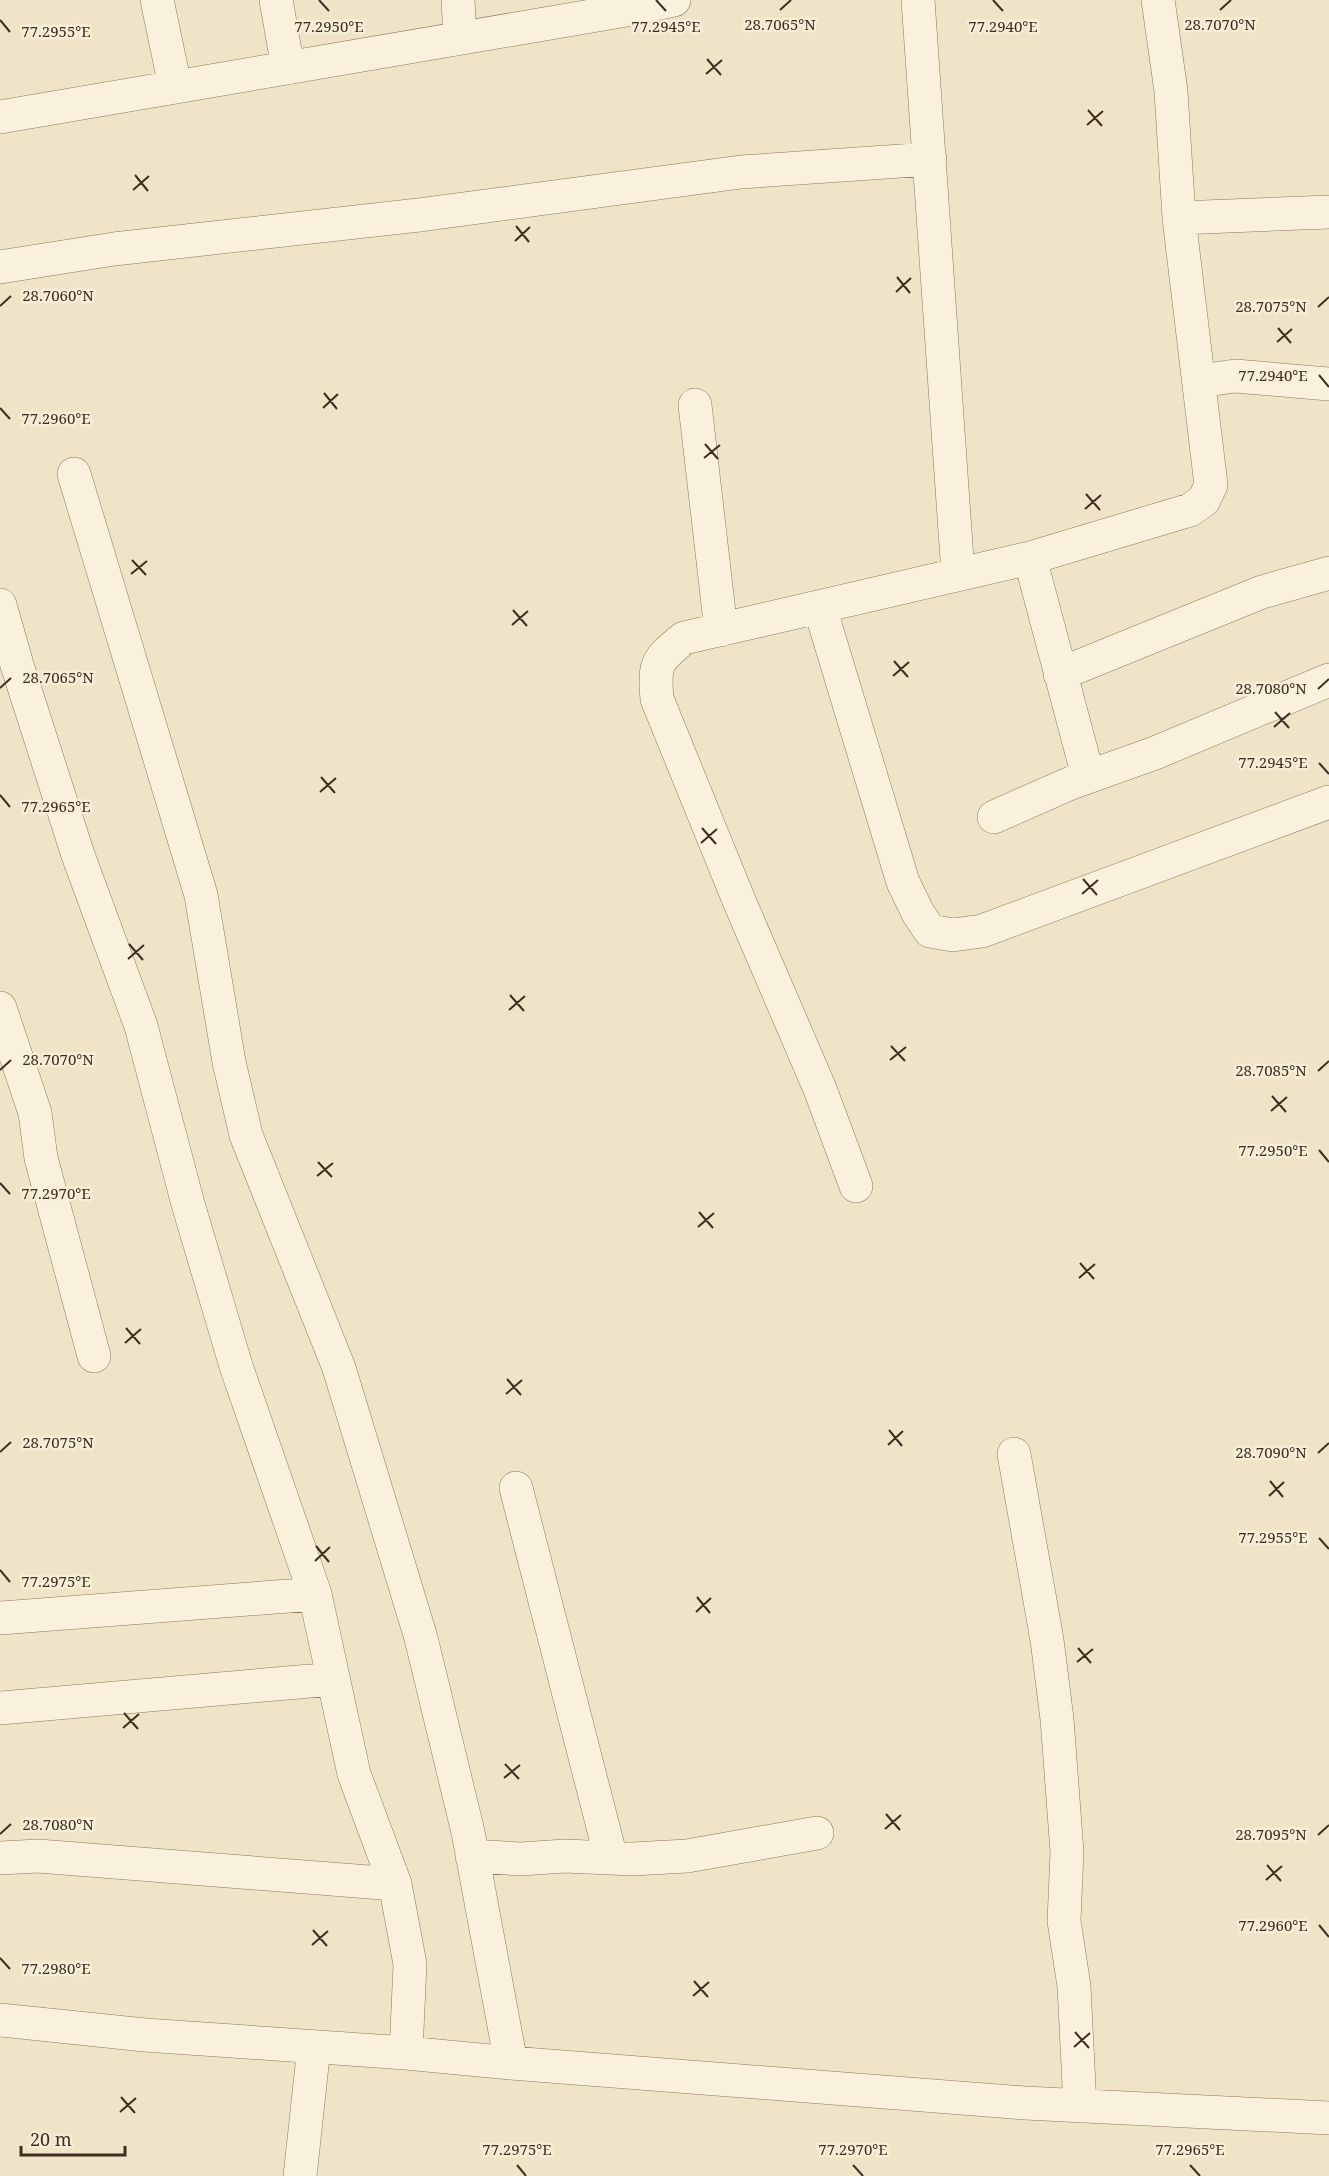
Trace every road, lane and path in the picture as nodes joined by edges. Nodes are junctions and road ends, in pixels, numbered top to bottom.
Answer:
1 (157, 0) edge
2 (276, 0) edge
3 (458, 0) edge
4 (674, 0) edge
5 (918, 0) edge
6 (1158, 0) edge
7 (460, 38) junction
8 (288, 68) junction
9 (175, 86) junction
10 (0, 117) edge
11 (930, 159) junction
12 (1329, 212) edge
13 (1179, 218) junction
14 (0, 267) edge
15 (1199, 381) junction
16 (1329, 384) edge
17 (695, 405) dead end
18 (74, 474) dead end
19 (1030, 558) junction
20 (1329, 573) edge
21 (958, 574) junction
22 (0, 605) edge
23 (820, 608) junction
24 (722, 630) junction
25 (1060, 674) junction
26 (1329, 680) edge
27 (1088, 777) junction
28 (1329, 802) edge
29 (994, 817) dead end
30 (0, 1008) edge
31 (856, 1186) dead end
32 (93, 1356) dead end
33 (1014, 1454) dead end
34 (516, 1488) dead end
35 (315, 1594) junction
36 (0, 1618) edge
37 (333, 1679) junction
38 (0, 1708) edge
39 (817, 1833) dead end
40 (472, 1856) junction
41 (0, 1858) edge
42 (611, 1858) junction
43 (395, 1884) junction
44 (0, 2020) edge
45 (315, 2047) junction
46 (406, 2053) junction
47 (511, 2063) junction
48 (1080, 2106) junction
49 (1329, 2118) edge
50 (300, 2176) edge

1 - 9 street
2 - 8 street
3 - 7 street
4 - 7 street
5 - 11 street
6 - 13 street
7 - 8 street
8 - 9 street
9 - 10 street
11 - 14 street
11 - 21 street
12 - 13 street
13 - 15 street
15 - 16 street
15 - 19 street
17 - 24 street
18 - 40 street
19 - 21 street
19 - 25 street
20 - 25 street
21 - 23 street
22 - 35 street
23 - 24 street
23 - 28 street
24 - 31 street
25 - 27 street
26 - 27 street
27 - 29 street
30 - 32 street
33 - 48 street
34 - 42 street
35 - 36 street
35 - 37 street
37 - 38 street
37 - 43 street
39 - 42 street
40 - 42 street
40 - 47 street
41 - 43 street
43 - 46 street
44 - 45 street
45 - 46 street
45 - 50 street
46 - 47 street
47 - 48 street
48 - 49 street

